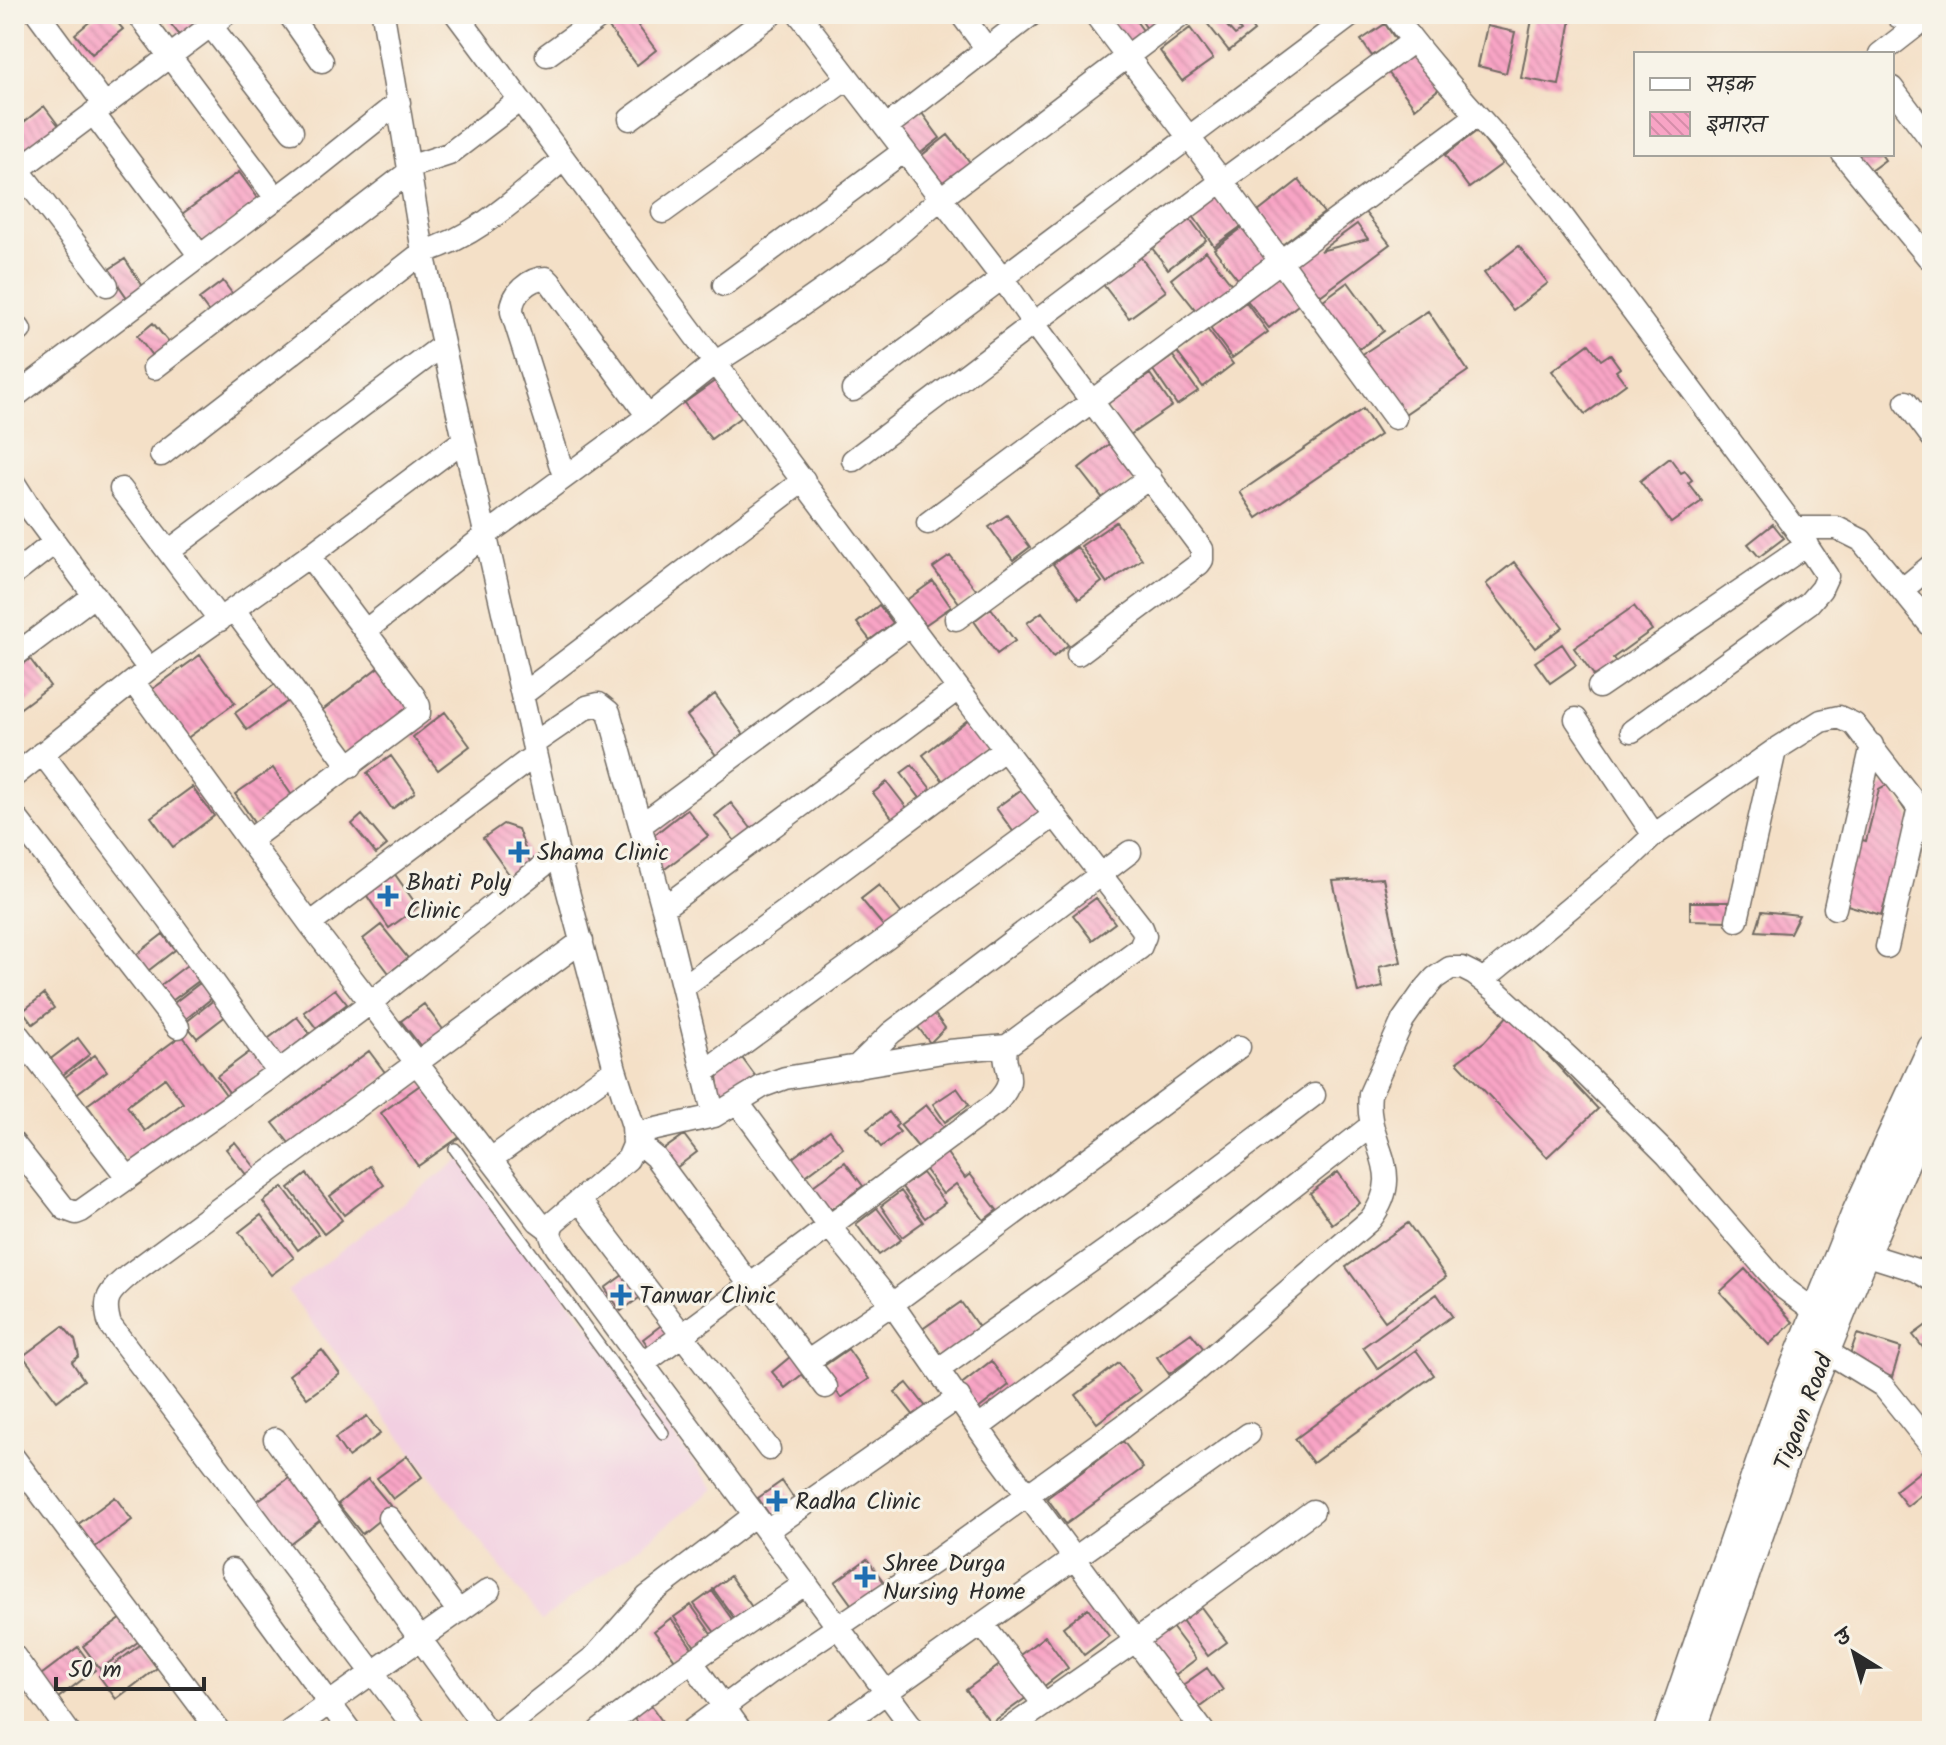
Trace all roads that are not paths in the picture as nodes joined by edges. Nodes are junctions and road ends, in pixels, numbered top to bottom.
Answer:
1 (38, 14) edge
2 (138, 14) edge
3 (289, 14) edge
4 (383, 14) edge
5 (456, 14) edge
6 (604, 14) edge
7 (772, 14) edge
8 (799, 14) edge
9 (961, 14) edge
10 (1032, 14) edge
11 (1095, 14) edge
12 (1183, 14) edge
13 (1353, 14) edge
14 (1393, 14) edge
15 (1919, 18) edge
16 (219, 20) edge
17 (1413, 41) junction
18 (987, 49) junction
19 (1882, 52) edge
20 (547, 55) dead end
21 (170, 57) junction
22 (1128, 58) junction
23 (322, 61) dead end
24 (848, 78) junction
25 (1894, 91) edge
26 (520, 100) junction
27 (399, 102) junction
28 (99, 109) junction
29 (1476, 116) junction
30 (630, 119) dead end
31 (886, 127) junction
32 (292, 131) dead end
33 (1188, 136) junction
34 (1932, 141) edge
35 (904, 151) junction
36 (1845, 156) edge
37 (564, 159) junction
38 (16, 169) edge
39 (409, 169) junction
40 (1222, 181) junction
41 (276, 198) junction
42 (941, 198) junction
43 (663, 212) dead end
44 (423, 252) junction
45 (200, 256) junction
46 (1928, 257) dead end
47 (1278, 260) junction
48 (1003, 279) junction
49 (107, 285) dead end
50 (724, 285) dead end
51 (1034, 324) junction
52 (443, 345) junction
53 (716, 362) junction
54 (154, 368) dead end
55 (853, 390) dead end
56 (14, 397) edge
57 (1906, 402) dead end
58 (1092, 403) junction
59 (648, 416) junction
60 (1395, 418) dead end
61 (1932, 437) edge
62 (464, 440) junction
63 (161, 455) dead end
64 (853, 460) dead end
65 (564, 476) junction
66 (1150, 477) junction
67 (804, 480) junction
68 (14, 483) edge
69 (121, 489) dead end
70 (928, 523) dead end
71 (486, 535) junction
72 (1801, 536) junction
73 (54, 543) junction
74 (169, 551) junction
75 (309, 556) junction
76 (1932, 565) edge
77 (14, 574) edge
78 (1903, 589) junction
79 (95, 595) junction
80 (227, 615) junction
81 (956, 619) dead end
82 (909, 626) junction
83 (1932, 627) edge
84 (365, 631) junction
85 (1078, 654) dead end
86 (14, 656) edge
87 (142, 676) junction
88 (1599, 687) dead end
89 (958, 689) junction
90 (523, 694) junction
91 (1576, 719) dead end
92 (1632, 731) dead end
93 (1872, 745) junction
94 (1005, 749) junction
95 (534, 750) junction
96 (1775, 750) junction
97 (42, 753) junction
98 (350, 767) junction
99 (14, 776) edge
100 (14, 815) edge
101 (1055, 815) junction
102 (1926, 816) edge
103 (641, 825) junction
104 (1654, 835) junction
105 (250, 840) junction
106 (1130, 852) dead end
107 (558, 854) junction
108 (1101, 875) junction
109 (663, 908) junction
110 (1835, 908) dead end
111 (1737, 920) dead end
112 (310, 924) junction
113 (582, 941) junction
114 (1887, 947) dead end
115 (1483, 980) junction
116 (683, 987) junction
117 (370, 1003) junction
118 (178, 1027) dead end
119 (14, 1030) edge
120 (1007, 1046) junction
121 (1239, 1047) dead end
122 (1932, 1048) edge
123 (418, 1063) junction
124 (856, 1067) junction
125 (615, 1069) junction
126 (278, 1072) junction
127 (704, 1072) junction
128 (1314, 1095) dead end
129 (738, 1103) junction
130 (1926, 1104) edge
131 (714, 1116) junction
132 (1372, 1125) junction
133 (634, 1140) junction
134 (14, 1144) edge
135 (455, 1149) dead end
136 (491, 1159) junction
137 (128, 1178) junction
138 (580, 1201) junction
139 (543, 1224) junction
140 (829, 1226) junction
141 (516, 1232) junction
142 (1865, 1254) junction
143 (1932, 1280) edge
144 (749, 1286) junction
145 (892, 1304) junction
146 (682, 1335) junction
147 (1820, 1337) junction
148 (808, 1361) junction
149 (643, 1364) junction
150 (939, 1369) junction
151 (826, 1387) dead end
152 (959, 1397) junction
153 (979, 1427) junction
154 (663, 1433) dead end
155 (1249, 1434) dead end
156 (275, 1439) dead end
157 (1932, 1447) edge
158 (769, 1449) dead end
159 (14, 1458) edge
160 (1027, 1494) junction
161 (1313, 1511) dead end
162 (389, 1518) dead end
163 (761, 1523) junction
164 (1075, 1556) junction
165 (232, 1570) dead end
166 (806, 1583) junction
167 (489, 1590) dead end
168 (459, 1612) junction
169 (982, 1624) junction
170 (838, 1625) junction
171 (419, 1638) junction
172 (1135, 1641) junction
173 (14, 1656) edge
174 (692, 1662) junction
175 (374, 1672) junction
176 (886, 1691) junction
177 (330, 1704) junction
178 (1044, 1704) junction
179 (724, 1706) junction
180 (68, 1731) edge
181 (219, 1731) edge
182 (290, 1731) edge
183 (350, 1731) edge
184 (417, 1731) edge
185 (487, 1731) edge
186 (500, 1731) edge
187 (599, 1731) edge
188 (691, 1731) edge
189 (741, 1731) edge
190 (832, 1731) edge
191 (915, 1731) edge
192 (1006, 1731) edge
193 (1203, 1731) edge
194 (1668, 1731) edge
195 (1691, 1731) edge

1 - 28 street
2 - 21 street
3 - 23 street
4 - 27 street
5 - 26 street
6 - 20 street
7 - 30 street
8 - 24 street
9 - 18 street
10 - 18 street
11 - 22 street
12 - 22 street
13 - 33 street
14 - 17 street
15 - 19 street
16 - 21 street
16 - 32 street
17 - 29 street
17 - 40 street
18 - 31 street
21 - 28 street
21 - 41 street
22 - 33 street
22 - 42 street
24 - 31 street
24 - 43 street
25 - 34 street
26 - 37 street
26 - 39 street
27 - 39 street
27 - 41 street
28 - 38 street
28 - 45 street
29 - 47 street
29 - 72 street
31 - 35 street
33 - 40 street
33 - 48 street
35 - 42 street
35 - 50 street
36 - 46 street
37 - 44 street
37 - 53 street
38 - 49 street
39 - 44 street
39 - 54 street
40 - 47 street
40 - 51 street
41 - 45 street
42 - 48 street
42 - 53 street
44 - 52 street
44 - 63 street
45 - 56 street
47 - 58 street
47 - 60 street
48 - 51 street
48 - 55 street
51 - 58 street
51 - 64 street
52 - 62 street
52 - 74 street
53 - 59 street
53 - 67 street
57 - 61 street
58 - 66 street
58 - 70 street
59 - 65 street
59 - 65 street
62 - 71 street
62 - 75 street
65 - 71 street
66 - 81 street
66 - 85 street
67 - 82 street
67 - 90 street
68 - 73 street
69 - 74 street
71 - 84 street
71 - 90 street
72 - 78 street
72 - 88 street
72 - 92 street
73 - 77 street
73 - 79 street
74 - 80 street
75 - 80 street
75 - 84 street
76 - 78 street
78 - 83 street
79 - 86 street
79 - 87 street
80 - 87 street
80 - 98 street
82 - 89 street
82 - 103 street
84 - 98 street
87 - 97 street
87 - 105 street
89 - 94 street
89 - 109 street
90 - 95 street
91 - 104 street
93 - 96 street
93 - 102 street
93 - 110 street
94 - 101 street
94 - 116 street
95 - 103 street
95 - 107 street
95 - 112 street
96 - 104 street
96 - 111 street
97 - 99 street
97 - 126 street
98 - 105 street
100 - 118 street
101 - 108 street
101 - 127 street
102 - 114 street
103 - 109 street
104 - 115 street
105 - 112 street
106 - 108 street
107 - 113 street
107 - 117 street
108 - 120 street
108 - 124 street
109 - 116 street
112 - 117 street
113 - 123 street
113 - 125 street
115 - 132 street
115 - 147 street
116 - 127 street
117 - 123 street
117 - 126 street
119 - 137 street
120 - 124 street
120 - 140 street
121 - 145 street
122 - 130 street
123 - 136 street
123 - 175 street
124 - 129 street
125 - 133 street
125 - 136 street
126 - 137 street
127 - 131 street
128 - 150 street
129 - 131 street
129 - 140 street
130 - 142 street, Tigaon Road
130 - 147 street
131 - 133 street
132 - 153 street
132 - 160 street
133 - 138 street
133 - 144 street
134 - 137 street
135 - 141 lane
136 - 139 street
138 - 139 street
138 - 146 street
139 - 141 lane
139 - 149 street
140 - 144 street
140 - 145 street
141 - 154 lane
142 - 143 street
142 - 147 street, Tigaon Road
144 - 146 street
144 - 148 street
145 - 148 street
145 - 150 street
146 - 149 street
146 - 158 street
147 - 157 street
147 - 194 street, Tigaon Road
147 - 195 street, Tigaon Road
148 - 151 street
149 - 163 street
150 - 152 street
152 - 153 street
152 - 163 street
153 - 160 street
155 - 164 street
156 - 171 street
159 - 181 street
160 - 164 street
160 - 170 street
161 - 172 street
162 - 168 street
163 - 166 street
163 - 186 street
164 - 169 street
164 - 172 street
165 - 177 street
166 - 170 street
166 - 174 street
167 - 168 street
168 - 171 street
169 - 176 street
169 - 178 street
170 - 176 street
170 - 179 street
171 - 175 street
171 - 185 street
172 - 178 street
172 - 193 street
173 - 180 street
174 - 179 street
174 - 187 street
175 - 177 street
175 - 184 street
176 - 190 street
176 - 191 street
177 - 182 street
177 - 183 street
178 - 192 street
179 - 188 street
179 - 189 street

